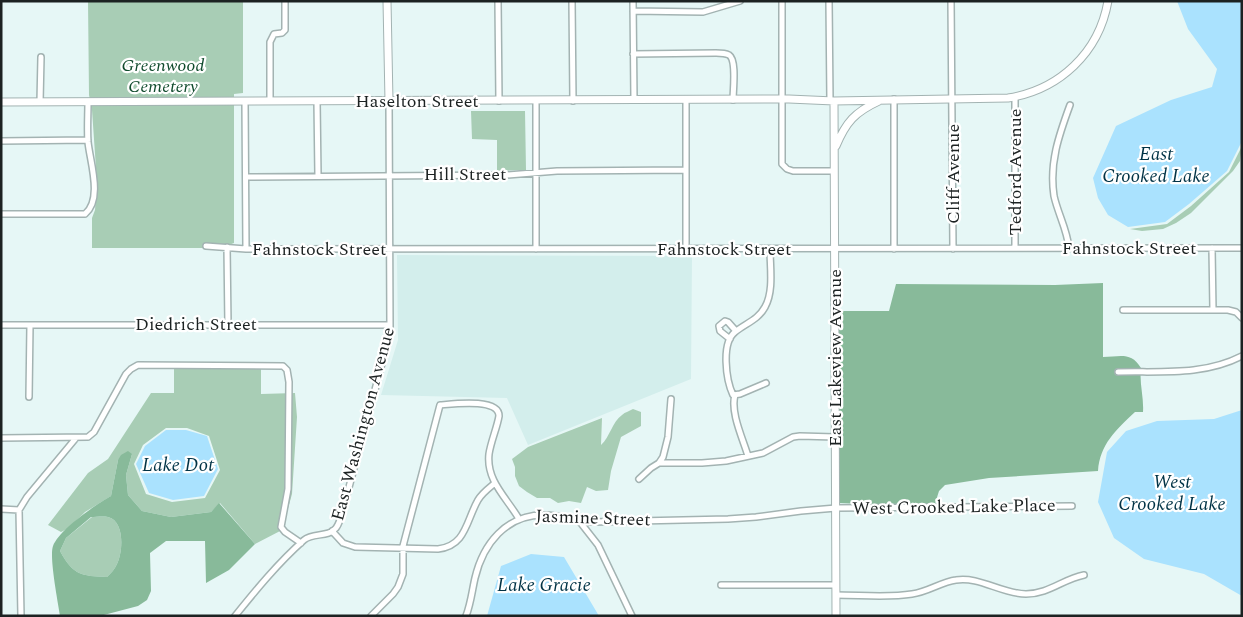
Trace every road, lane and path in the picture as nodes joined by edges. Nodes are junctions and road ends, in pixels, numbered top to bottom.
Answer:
1 (285, 1) edge
2 (387, 1) edge
3 (498, 1) edge
4 (572, 1) edge
5 (633, 1) edge
6 (740, 1) edge
7 (782, 1) edge
8 (829, 1) edge
9 (951, 1) edge
10 (1108, 1) edge
11 (633, 11) junction
12 (633, 54) junction
13 (41, 57) dead end
14 (1015, 96) junction
15 (782, 99) junction
16 (883, 99) junction
17 (894, 99) junction
18 (952, 99) junction
19 (634, 100) junction
20 (686, 100) junction
21 (733, 100) junction
22 (270, 101) junction
23 (317, 101) junction
24 (389, 101) junction
25 (499, 101) junction
26 (536, 101) junction
27 (574, 101) junction
28 (832, 101) junction
29 (1, 102) edge
30 (40, 102) junction
31 (88, 102) junction
32 (245, 102) junction
33 (1070, 105) dead end
34 (88, 140) junction
35 (1, 141) edge
36 (834, 151) junction
37 (685, 170) junction
38 (834, 171) junction
39 (536, 172) junction
40 (390, 175) junction
41 (318, 176) junction
42 (246, 177) junction
43 (1, 214) edge
44 (206, 246) dead end
45 (227, 247) junction
46 (1015, 248) junction
47 (1069, 248) junction
48 (1212, 248) junction
49 (1242, 248) edge
50 (246, 249) junction
51 (390, 249) junction
52 (536, 249) junction
53 (686, 249) junction
54 (770, 249) junction
55 (834, 249) junction
56 (894, 249) junction
57 (953, 249) junction
58 (1123, 310) dead end
59 (1213, 310) junction
60 (1242, 318) edge
61 (30, 324) junction
62 (1, 325) edge
63 (228, 325) junction
64 (390, 326) junction
65 (736, 331) junction
66 (730, 339) junction
67 (1242, 356) edge
68 (1118, 372) dead end
69 (766, 383) dead end
70 (735, 395) junction
71 (30, 397) dead end
72 (671, 399) dead end
73 (835, 437) junction
74 (1, 438) edge
75 (76, 438) junction
76 (748, 456) junction
77 (659, 463) junction
78 (638, 479) dead end
79 (495, 483) junction
80 (1072, 506) dead end
81 (836, 508) junction
82 (1, 509) edge
83 (19, 510) junction
84 (520, 519) junction
85 (580, 522) junction
86 (332, 531) junction
87 (301, 543) junction
88 (403, 548) junction
89 (1084, 575) dead end
90 (721, 585) dead end
91 (836, 585) junction
92 (836, 596) junction
93 (20, 616) edge
94 (235, 616) edge
95 (371, 616) edge
96 (466, 616) edge
97 (632, 616) edge
98 (836, 616) edge

1 - 22 street
2 - 24 street, East Washington Avenue
3 - 25 street
4 - 27 street
5 - 11 street
6 - 11 street
7 - 15 street
8 - 28 street, East Lakeview Avenue
9 - 18 street, Cliff Avenue
10 - 14 street, Haselton Street
11 - 12 street
12 - 19 street
12 - 21 street
13 - 30 street
14 - 18 street, Haselton Street
14 - 46 street, Tedford Avenue
15 - 21 street, Haselton Street
15 - 28 street, Haselton Street
15 - 38 street
16 - 17 street, Haselton Street
16 - 28 street, Haselton Street
16 - 36 street
17 - 18 street, Haselton Street
17 - 56 street
18 - 57 street, Cliff Avenue
19 - 20 street, Haselton Street
19 - 27 street, Haselton Street
20 - 21 street, Haselton Street
20 - 37 street
22 - 23 street, Haselton Street
22 - 32 street, Haselton Street
23 - 24 street, Haselton Street
23 - 41 street
24 - 25 street, Haselton Street
24 - 40 street, East Washington Avenue
25 - 26 street, Haselton Street
26 - 27 street, Haselton Street
26 - 39 street
28 - 36 street, East Lakeview Avenue
29 - 30 street, Haselton Street
30 - 31 street, Haselton Street
31 - 32 street, Haselton Street
31 - 34 street
32 - 42 street
33 - 47 street
34 - 35 street
34 - 43 street
36 - 38 street, East Lakeview Avenue
37 - 39 street, Hill Street
37 - 53 street
38 - 55 street, East Lakeview Avenue
39 - 40 street, Hill Street
39 - 52 street
40 - 41 street, Hill Street
40 - 51 street, East Washington Avenue
41 - 42 street, Hill Street
42 - 50 street
44 - 45 street, Fahnstock Street
45 - 50 street, Fahnstock Street
45 - 63 street
46 - 47 street, Fahnstock Street
46 - 57 street, Fahnstock Street
47 - 48 street, Fahnstock Street
48 - 49 street, Fahnstock Street
48 - 59 street
50 - 51 street, Fahnstock Street
51 - 52 street, Fahnstock Street
51 - 64 street, East Washington Avenue
52 - 53 street, Fahnstock Street
53 - 54 street, Fahnstock Street
54 - 55 street, Fahnstock Street
54 - 65 street
55 - 56 street, Fahnstock Street
55 - 73 street, East Lakeview Avenue
56 - 57 street, Fahnstock Street
58 - 59 street
59 - 60 street
61 - 62 street, Diedrich Street
61 - 63 street, Diedrich Street
61 - 71 street
63 - 64 street, Diedrich Street
64 - 86 street, East Washington Avenue
65 - 66 street
65 - 66 street
66 - 70 street
67 - 68 street
69 - 70 street
70 - 76 street
72 - 77 street
73 - 76 street
73 - 81 street, East Lakeview Avenue
74 - 75 street
75 - 83 street
75 - 87 street
76 - 77 street
77 - 78 street
79 - 84 street, Jasmine Street
79 - 88 street
79 - 88 street, Jasmine Street
80 - 81 street, West Crooked Lake Place
81 - 85 street, Jasmine Street
81 - 91 street, East Lakeview Avenue
82 - 83 street
83 - 93 street
84 - 85 street, Jasmine Street
84 - 96 street
85 - 97 street
86 - 87 street, East Washington Avenue
86 - 88 street
87 - 94 street, East Washington Avenue
88 - 95 street
89 - 92 street
90 - 91 street
91 - 92 street, East Lakeview Avenue
92 - 98 street, East Lakeview Avenue

